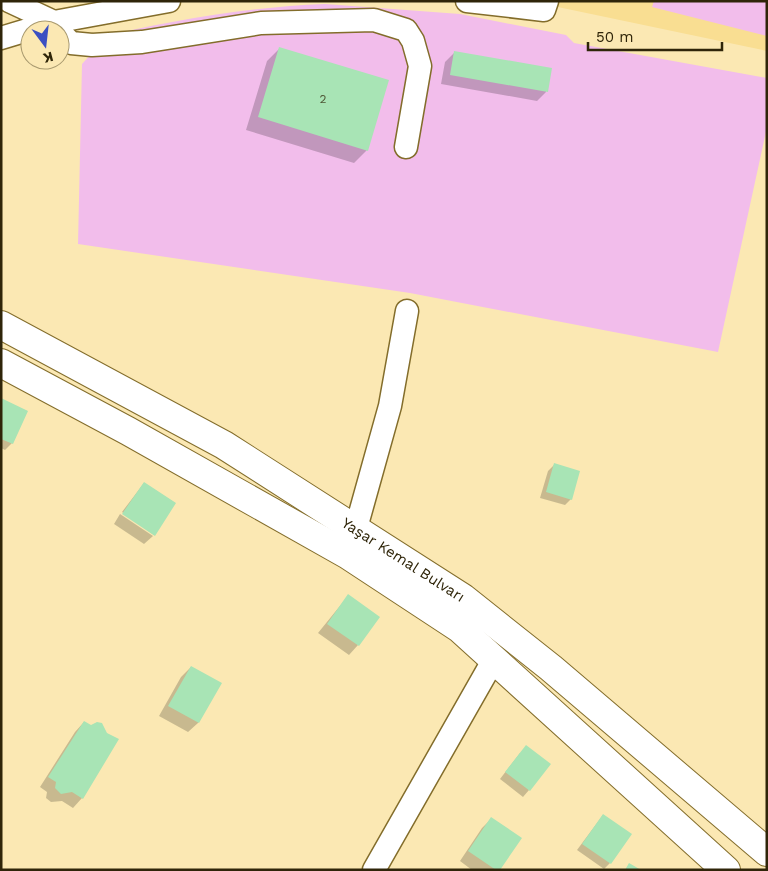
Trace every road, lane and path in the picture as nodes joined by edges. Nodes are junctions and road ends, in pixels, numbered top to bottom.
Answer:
1 (9, 1) edge
2 (169, 1) edge
3 (467, 1) edge
4 (546, 6) edge
5 (43, 20) edge
6 (70, 25) edge
7 (20, 35) edge
8 (1, 38) edge
9 (70, 42) edge
10 (406, 147) dead end
11 (407, 311) dead end
12 (1, 325) edge
13 (1, 363) edge
14 (356, 528) junction
15 (494, 659) junction
16 (767, 852) edge
17 (374, 870) edge
18 (726, 870) edge

1 - 5 street
2 - 6 street
3 - 4 street
7 - 8 street
9 - 10 street
11 - 14 street
12 - 14 main road, Yaşar Kemal Bulvarı
13 - 15 main road, Yaşar Kemal Bulvarı
14 - 16 main road, Yaşar Kemal Bulvarı
15 - 17 street
15 - 18 main road, Yaşar Kemal Bulvarı

